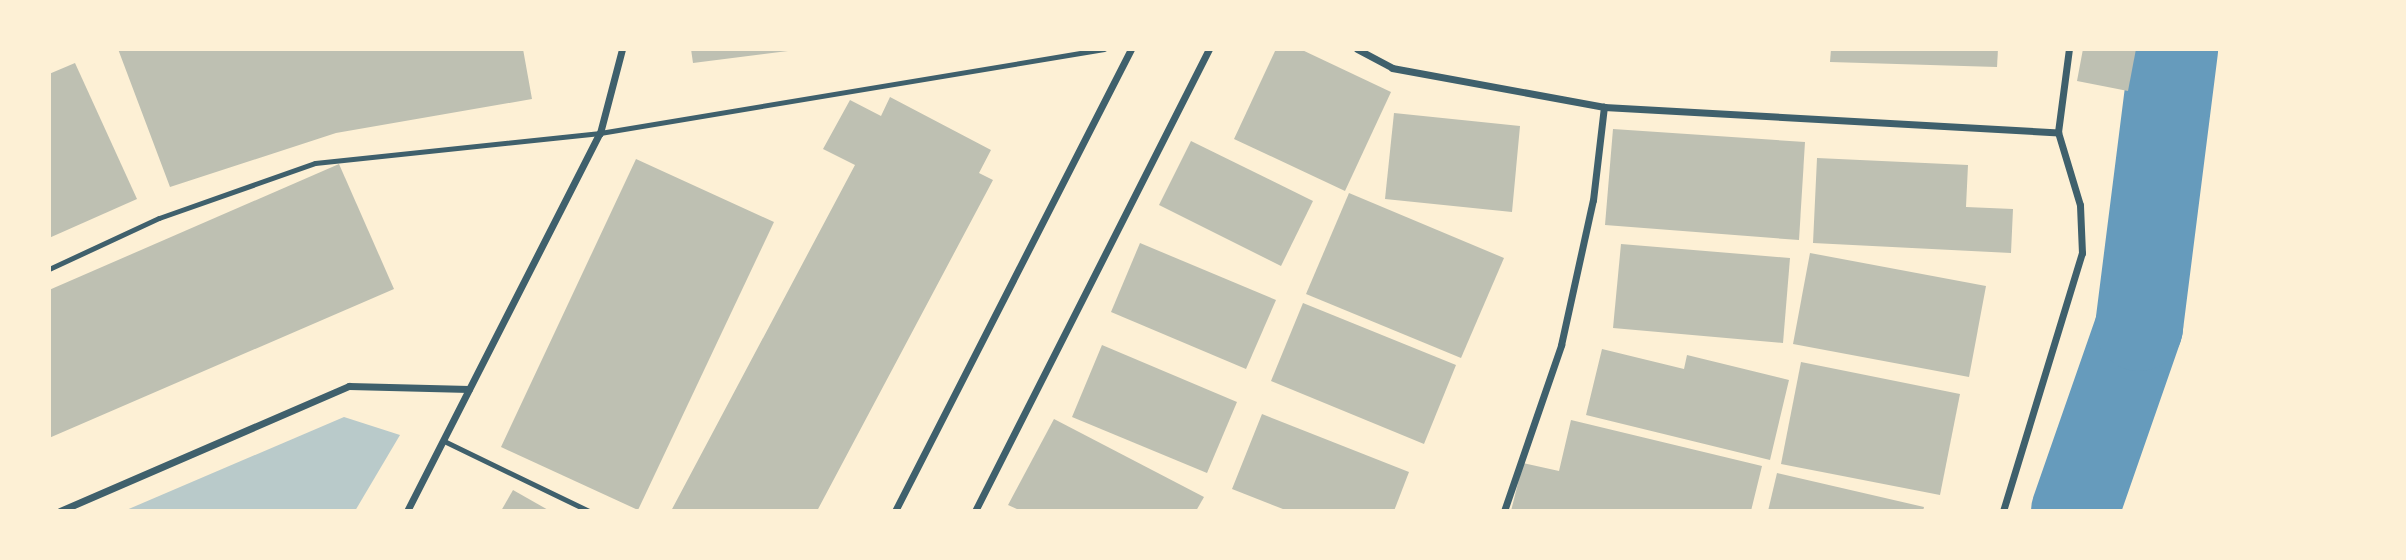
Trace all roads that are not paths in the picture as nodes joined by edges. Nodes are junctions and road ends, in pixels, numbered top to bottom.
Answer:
1 (622, 49) edge
2 (1104, 49) edge
3 (1131, 49) edge
4 (1209, 49) edge
5 (1357, 49) edge
6 (2069, 49) edge
7 (1604, 107) junction
8 (2058, 132) junction
9 (600, 134) junction
10 (49, 269) edge
11 (469, 389) junction
12 (444, 441) junction
13 (60, 511) edge
14 (407, 511) edge
15 (589, 511) edge
16 (895, 511) edge
17 (975, 511) edge
18 (1504, 511) edge
19 (2003, 511) edge

1 - 9 street
2 - 9 lane
3 - 16 street
4 - 17 street
5 - 7 street
6 - 8 street
7 - 8 street
7 - 18 street
8 - 19 street
9 - 10 lane
9 - 11 street
11 - 12 street
11 - 13 street
12 - 14 street
12 - 15 lane

